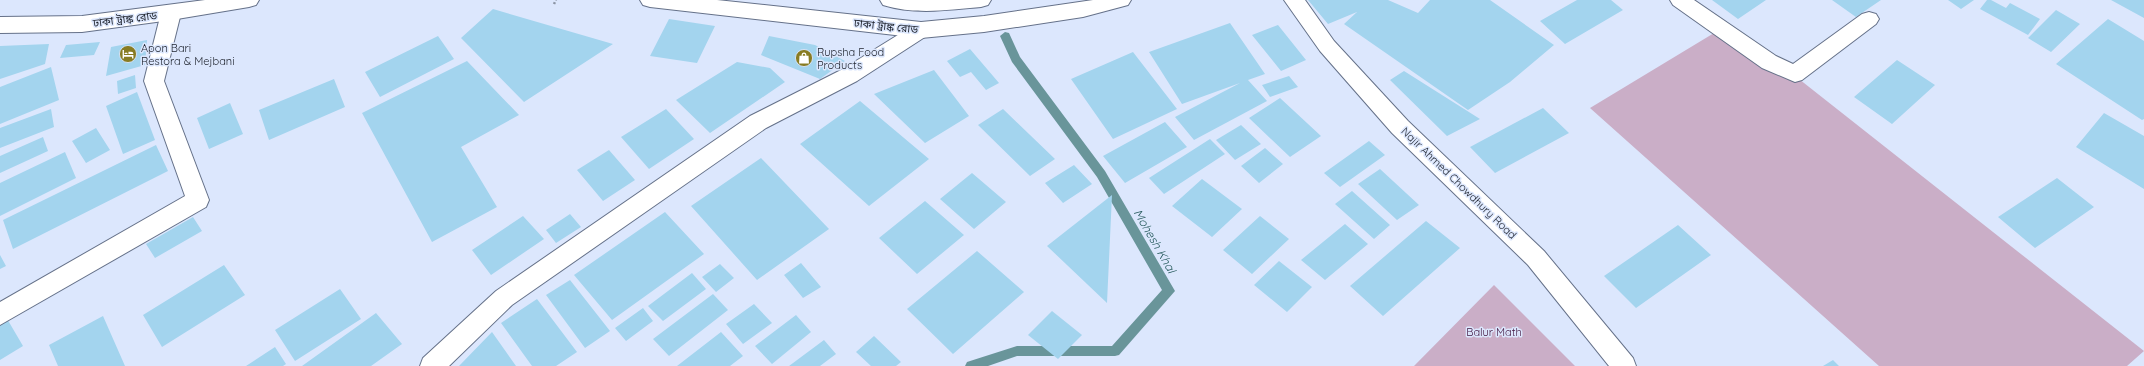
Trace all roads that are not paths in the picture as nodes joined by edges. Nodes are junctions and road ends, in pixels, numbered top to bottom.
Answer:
1 (249, 0) edge
2 (650, 0) edge
3 (890, 0) edge
4 (981, 0) edge
5 (1121, 0) edge
6 (1294, 0) edge
7 (1680, 0) edge
8 (171, 13) junction
9 (1869, 19) dead end
10 (0, 25) edge
11 (921, 30) junction
12 (1846, 36) dead end
13 (1795, 74) junction
14 (0, 314) edge
15 (432, 366) edge
16 (1624, 366) edge

1 - 8 street, ঢাকা ট্রাঙ্ক রোড
2 - 11 street, ঢাকা ট্রাঙ্ক রোড
3 - 4 street
5 - 11 street, ঢাকা ট্রাঙ্ক রোড
6 - 16 street, Najir Ahmed Chowdhury Road
7 - 13 street
8 - 10 street, ঢাকা ট্রাঙ্ক রোড
8 - 14 street
9 - 13 street
11 - 15 street
12 - 13 street

